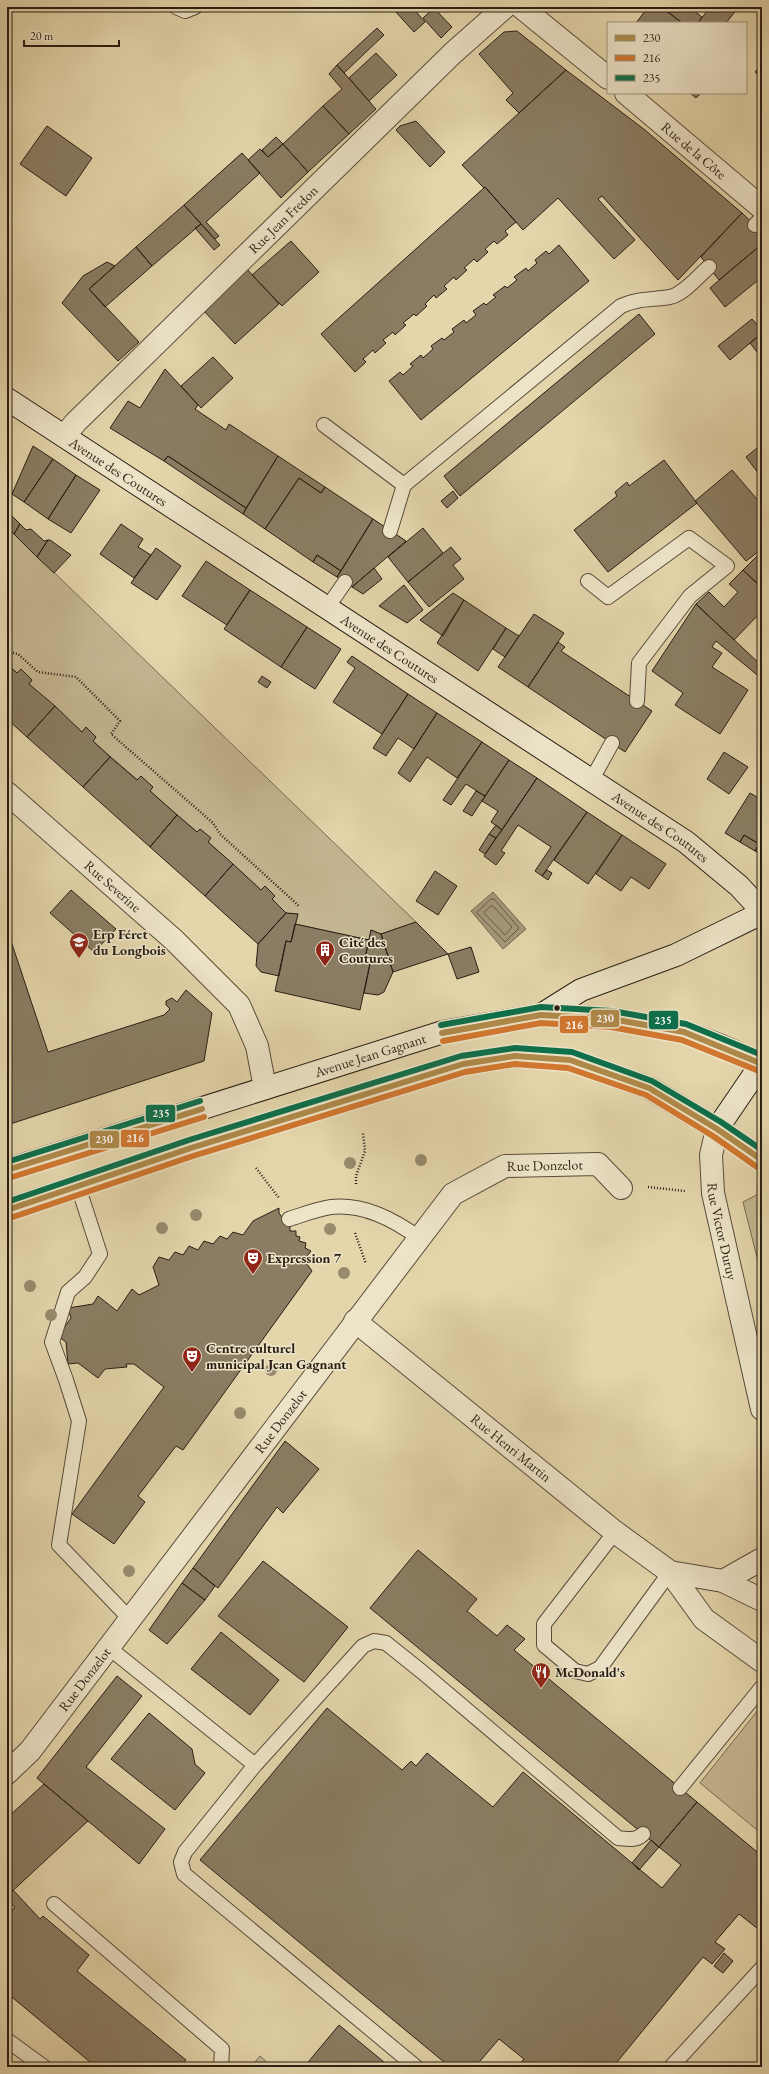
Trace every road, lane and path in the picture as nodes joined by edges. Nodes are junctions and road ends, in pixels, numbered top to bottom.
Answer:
1 (176, 7) edge
2 (195, 7) edge
3 (505, 7) edge
4 (521, 7) edge
5 (607, 77) edge
6 (627, 94) edge
7 (760, 217) edge
8 (709, 267) dead end
9 (7, 399) edge
10 (324, 425) dead end
11 (64, 436) junction
12 (404, 485) junction
13 (390, 531) dead end
14 (588, 581) dead end
15 (345, 582) dead end
16 (327, 608) junction
17 (7, 652) edge
18 (637, 702) dead end
19 (612, 743) dead end
20 (592, 780) junction
21 (7, 793) edge
22 (299, 906) dead end
23 (762, 912) edge
24 (541, 1015) junction
25 (762, 1064) edge
26 (265, 1088) junction
27 (718, 1129) junction
28 (762, 1160) edge
29 (256, 1168) dead end
30 (7, 1170) edge
31 (78, 1186) junction
32 (621, 1188) joint
33 (713, 1193) junction
34 (7, 1210) edge
35 (292, 1218) joint
36 (419, 1238) junction
37 (355, 1321) junction
38 (762, 1409) edge
39 (615, 1532) junction
40 (762, 1559) edge
41 (670, 1572) junction
42 (723, 1580) junction
43 (762, 1600) edge
44 (130, 1619) junction
45 (108, 1648) junction
46 (762, 1661) edge
47 (762, 1686) edge
48 (256, 1765) junction
49 (7, 1773) edge
50 (680, 1788) dead end
51 (643, 1834) dead end
52 (54, 1904) dead end
53 (762, 1968) edge
54 (7, 2040) edge
55 (44, 2067) edge
56 (220, 2067) edge
57 (416, 2067) edge
58 (671, 2067) edge

1 - 2 lane
3 - 11 street, Rue Jean Fredon
4 - 5 street
6 - 7 street, Rue de la Côte
8 - 12 lane
9 - 11 street, Avenue des Coutures
10 - 12 lane
11 - 16 street, Avenue des Coutures
12 - 13 lane
14 - 18 lane
15 - 16 lane
16 - 20 street, Avenue des Coutures
17 - 22 path
19 - 20 lane
20 - 23 street, Avenue des Coutures
21 - 26 street, Rue Severine
23 - 24 street
24 - 25 street, Avenue Jean Gagnant
24 - 26 street, Avenue Jean Gagnant
25 - 27 street, Rue Victor Duruy
26 - 30 street, Avenue Jean Gagnant
27 - 28 street
27 - 31 street
27 - 33 street, Rue Victor Duruy
29 - 35 path
31 - 34 street
31 - 44 lane
32 - 33 path
32 - 36 street, Rue Donzelot
33 - 38 street, Rue Victor Duruy
35 - 36 lane
36 - 37 street, Rue Donzelot
37 - 39 street, Rue Henri Martin
37 - 44 street, Rue Donzelot
39 - 41 street, Rue Henri Martin
39 - 41 lane
40 - 42 street
41 - 42 street, Rue Henri Martin
41 - 46 street, Rue Henri Martin
42 - 43 street, Rue Henri Martin
44 - 45 street, Rue Donzelot
45 - 48 lane
45 - 49 street, Rue Donzelot
47 - 50 lane
48 - 51 lane
48 - 57 lane
52 - 56 lane
53 - 58 lane
54 - 55 lane

